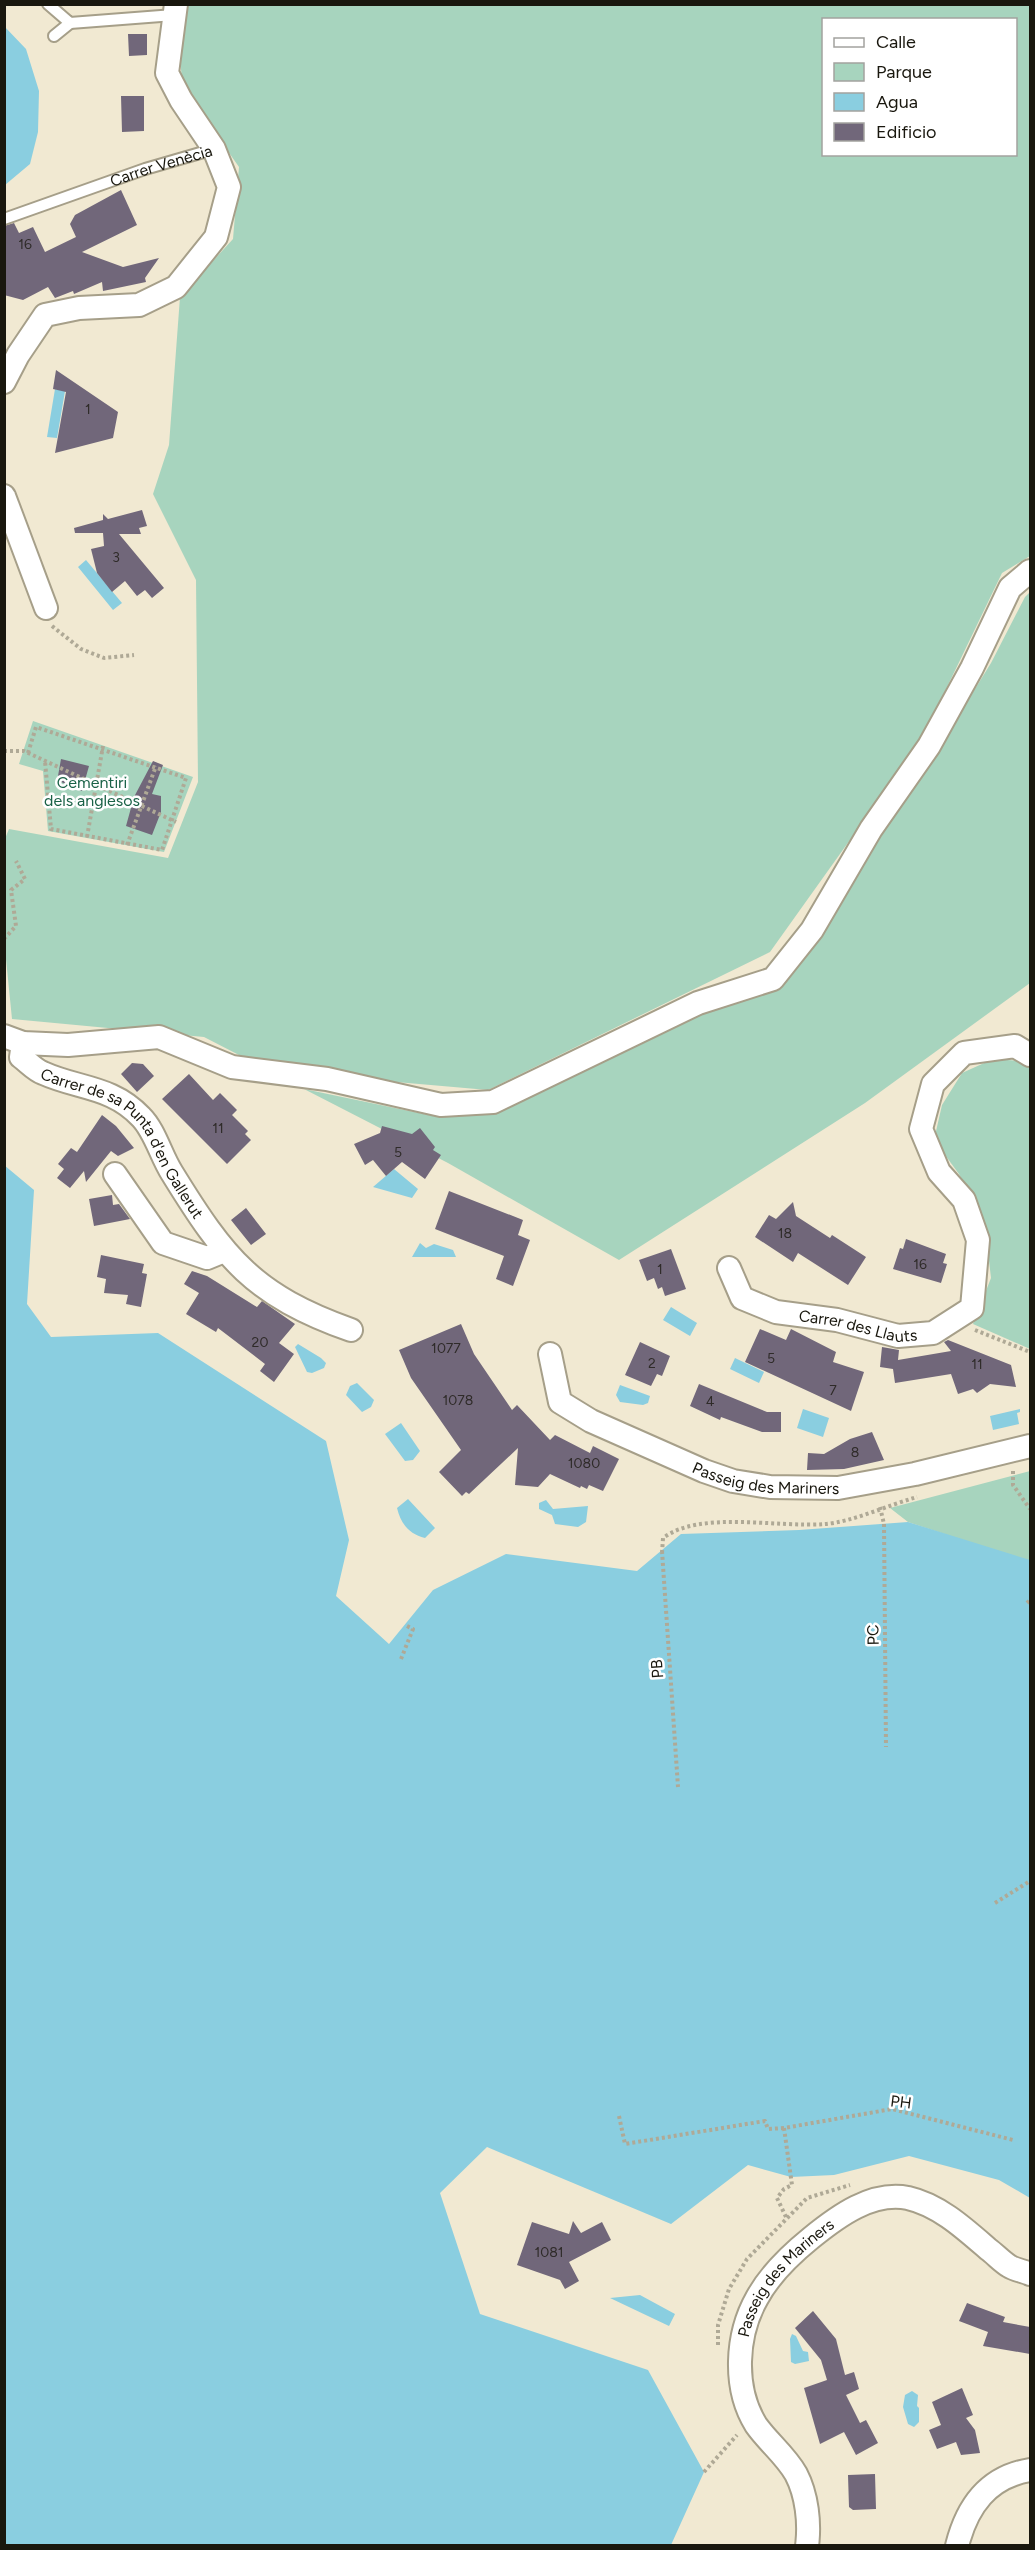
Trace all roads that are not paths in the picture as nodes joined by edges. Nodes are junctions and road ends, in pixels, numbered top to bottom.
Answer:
1 (48, 4) edge
2 (175, 10) edge
3 (70, 23) junction
4 (54, 36) dead end
5 (214, 149) junction
6 (4, 219) edge
7 (4, 382) edge
8 (4, 496) edge
9 (1030, 571) edge
10 (46, 608) road end
11 (14, 1039) edge
12 (1030, 1055) edge
13 (116, 1174) dead end
14 (224, 1251) junction
15 (729, 1268) dead end
16 (351, 1330) dead end
17 (550, 1354) dead end
18 (1030, 1446) edge
19 (1030, 2274) edge
20 (1030, 2470) edge
21 (807, 2546) edge
22 (957, 2546) edge

1 - 3 lane
2 - 3 lane, Carrer Venècia
2 - 5 street, Carrer Venècia
3 - 4 lane
5 - 6 lane, Carrer Venècia
5 - 7 street
8 - 10 street
9 - 11 street, Carrer de sa Punta d'en Gallerut
11 - 14 street, Carrer de sa Punta d'en Gallerut
12 - 15 street, Carrer des Llauts
13 - 14 street, Carrer de sa Punta d'en Gallerut
14 - 16 street, Carrer de sa Punta d'en Gallerut
17 - 18 street, Passeig des Mariners
19 - 21 street, Passeig des Mariners
20 - 22 street

